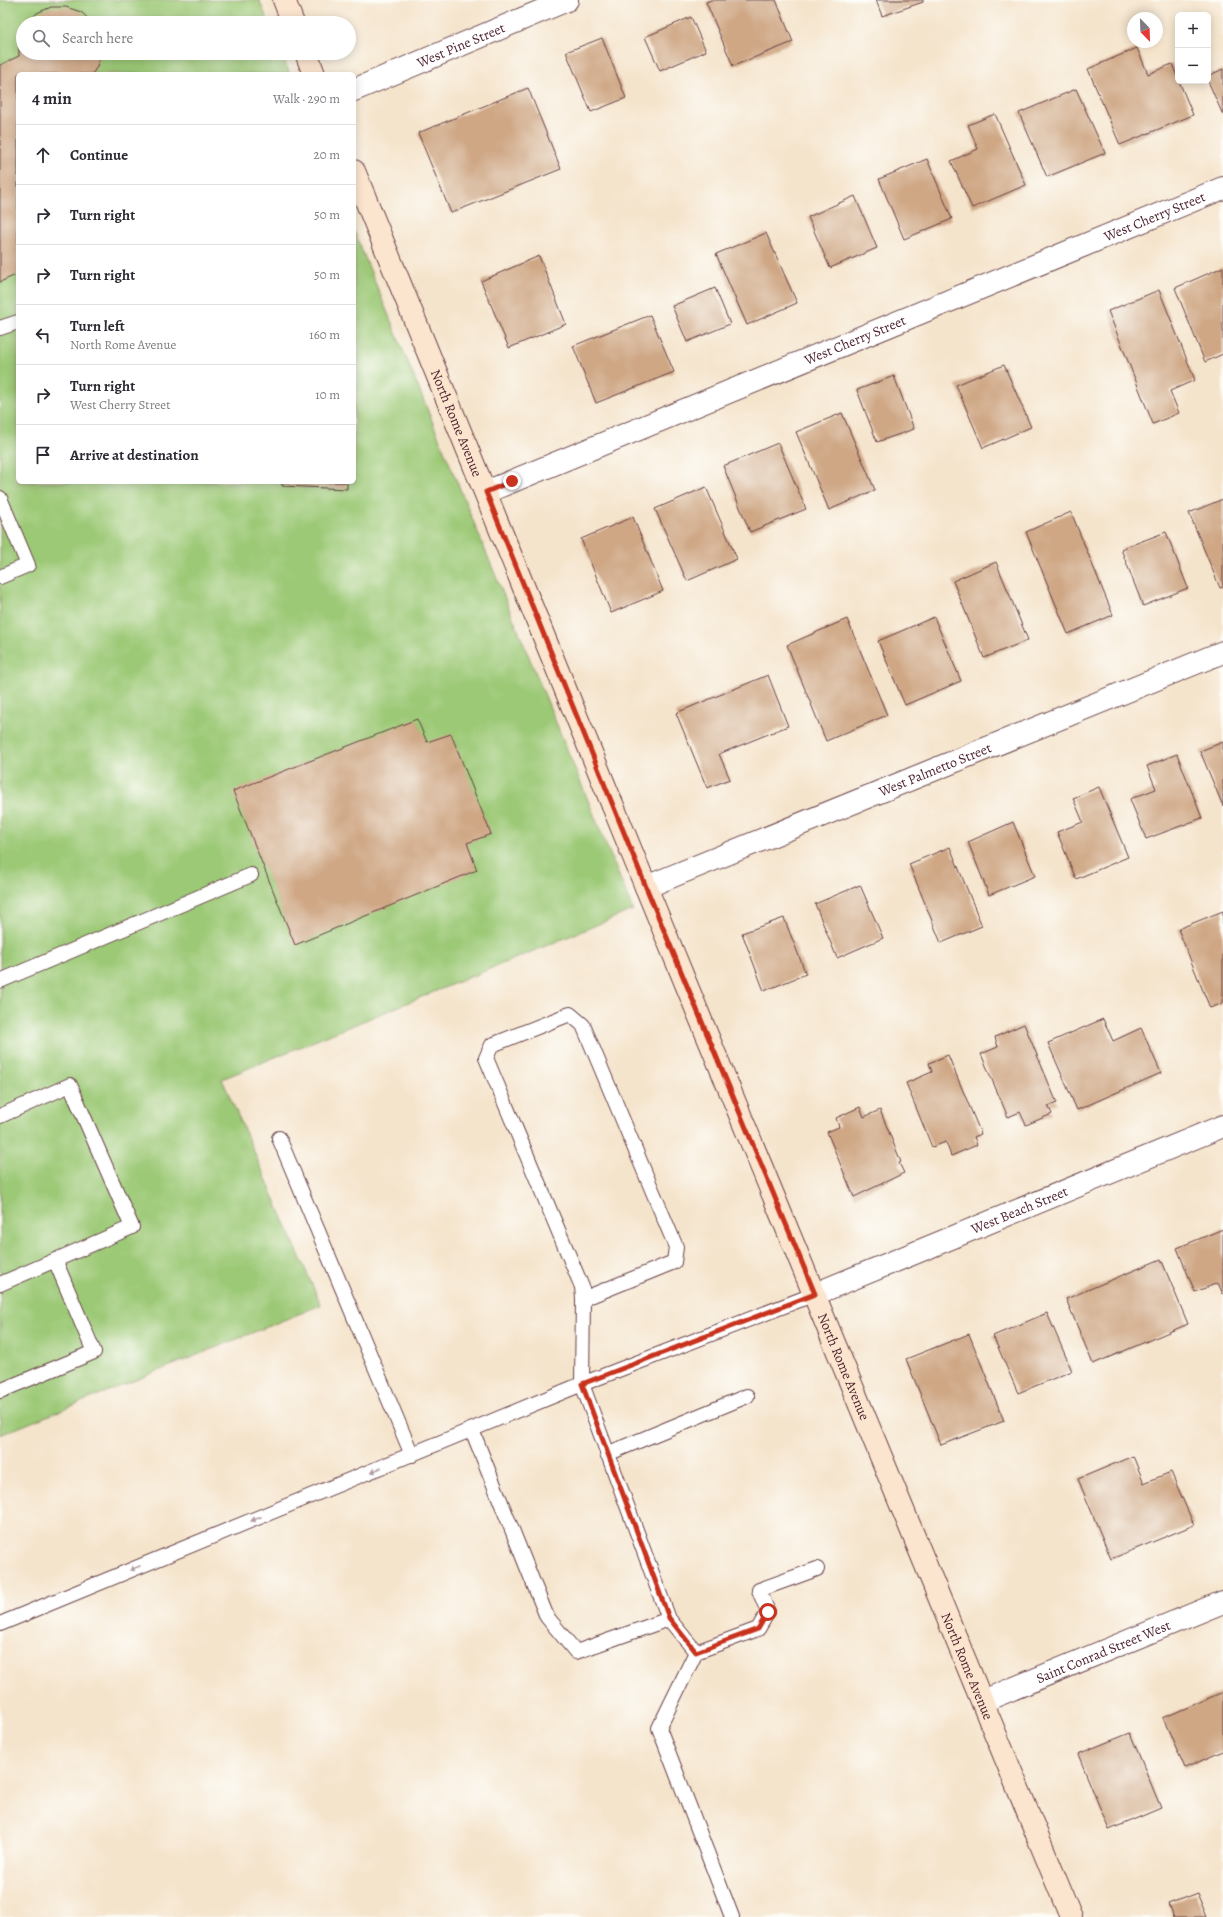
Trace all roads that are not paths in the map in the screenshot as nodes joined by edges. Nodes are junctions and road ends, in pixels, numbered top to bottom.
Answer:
1 (284, 0) edge
2 (567, 0) edge
3 (290, 16) edge
4 (309, 60) edge
5 (313, 72) edge
6 (356, 89) edge
7 (356, 180) edge
8 (1223, 188) edge
9 (16, 323) edge
10 (0, 328) edge
11 (486, 492) junction
12 (0, 498) edge
13 (0, 577) edge
14 (1223, 652) edge
15 (251, 875) dead end
16 (646, 887) junction
17 (0, 981) edge
18 (0, 1116) edge
19 (1223, 1126) edge
20 (279, 1138) dead end
21 (55, 1260) junction
22 (0, 1284) edge
23 (815, 1294) junction
24 (584, 1299) junction
25 (582, 1384) junction
26 (0, 1391) edge
27 (747, 1396) dead end
28 (472, 1430) junction
29 (607, 1454) junction
30 (412, 1455) junction
31 (817, 1569) dead end
32 (1223, 1602) edge
33 (669, 1618) junction
34 (0, 1624) edge
35 (696, 1652) junction
36 (983, 1701) junction
37 (732, 1917) edge
38 (1071, 1917) edge

1 - 3 street
2 - 6 street, West Pine Street
4 - 5 street
7 - 11 street, North Rome Avenue
8 - 11 street, West Cherry Street
9 - 10 lane
11 - 16 street, North Rome Avenue
12 - 13 lane
14 - 16 street, West Palmetto Street
15 - 17 lane
16 - 23 street, North Rome Avenue
18 - 21 lane
19 - 23 street, West Beach Street
20 - 30 lane
21 - 22 lane
21 - 26 lane
23 - 25 lane
23 - 36 street, North Rome Avenue
24 - 24 lane
24 - 25 lane
25 - 28 lane
25 - 29 lane
27 - 29 lane
28 - 30 lane
28 - 33 lane
29 - 33 lane
30 -> 34 lane
31 - 35 lane
32 - 36 street, Saint Conrad Street West
33 - 35 lane
35 - 37 lane
36 - 38 street, North Rome Avenue

